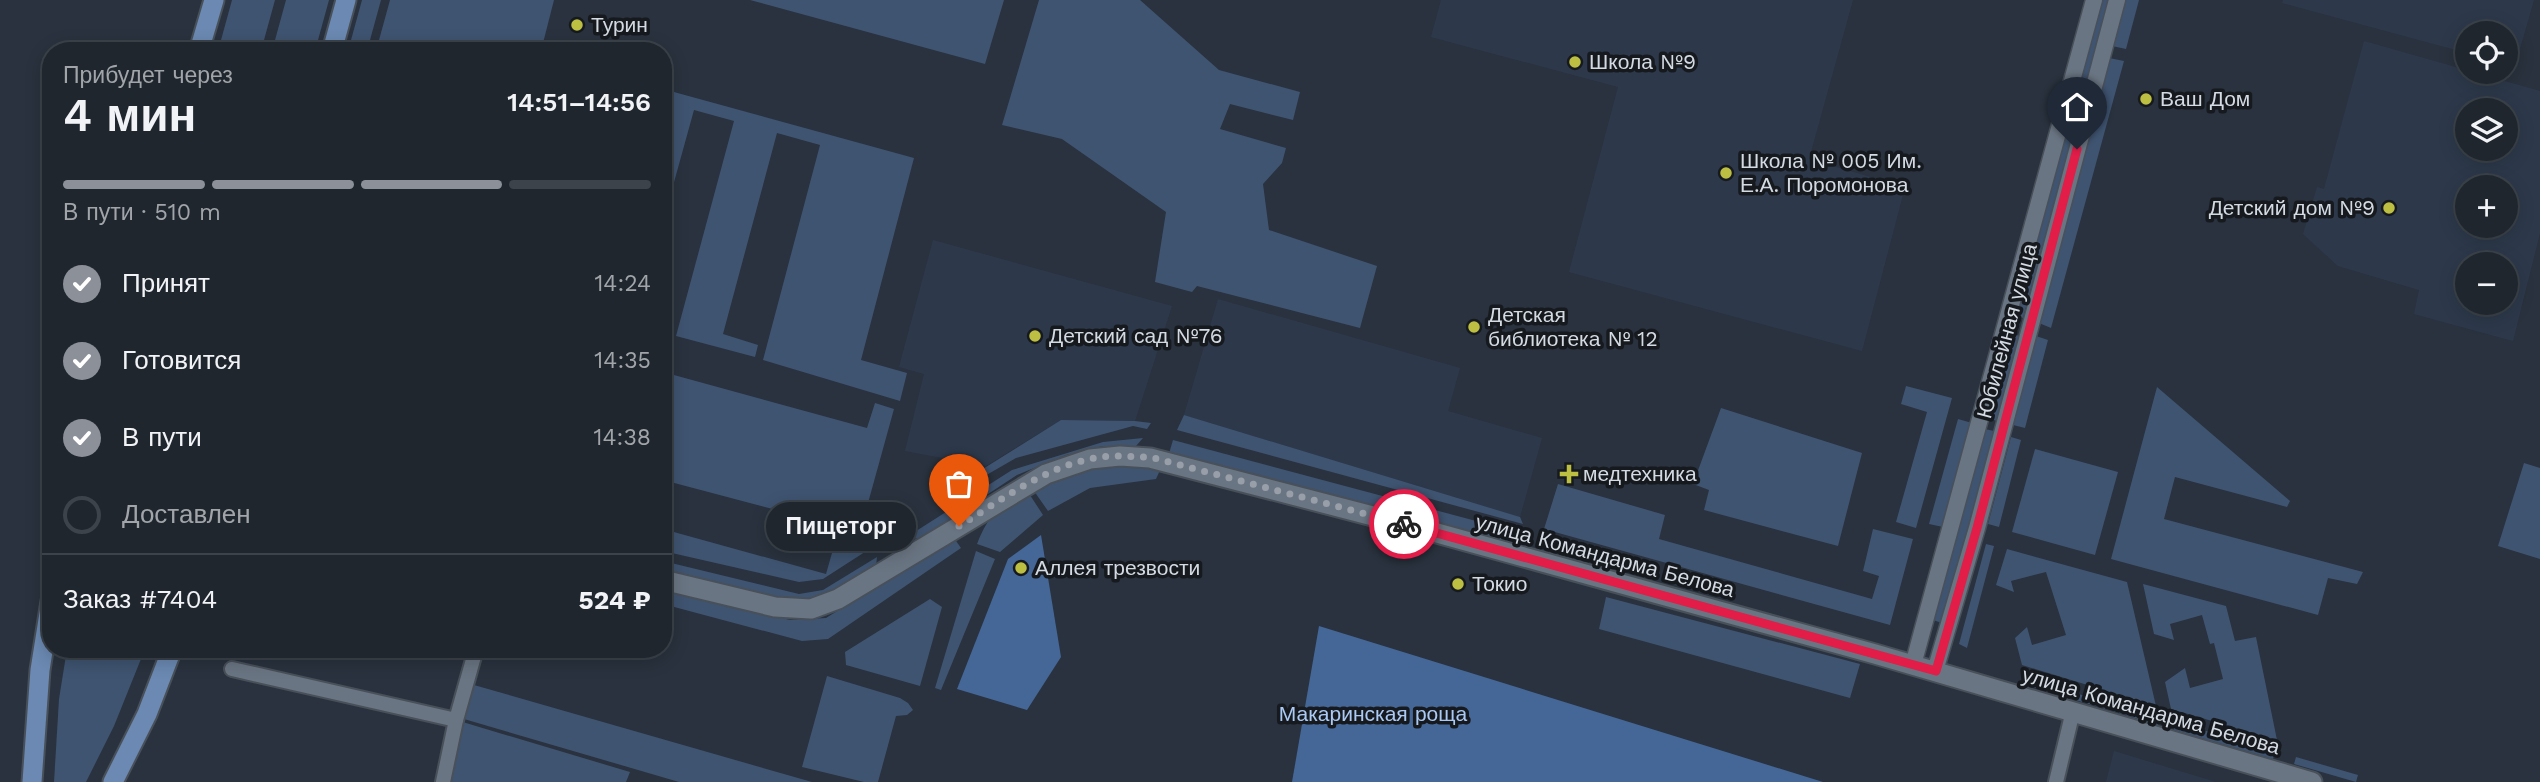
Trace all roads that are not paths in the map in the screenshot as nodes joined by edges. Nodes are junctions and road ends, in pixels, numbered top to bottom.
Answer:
1 (214, 0) edge
2 (346, 0) edge
3 (2094, 0) edge
4 (2117, 0) edge
5 (202, 42) edge
6 (334, 42) edge
7 (2006, 322) junction
8 (2029, 329) junction
9 (672, 582) edge
10 (42, 656) edge
11 (168, 658) edge
12 (473, 658) edge
13 (1913, 665) junction
14 (232, 669) dead end
15 (1936, 671) junction
16 (2073, 711) junction
17 (456, 720) junction
18 (32, 782) edge
19 (113, 782) edge
20 (443, 782) edge
21 (2056, 782) edge
22 (2312, 782) edge

1 - 5 main road
2 - 6 main road
3 - 7 street, Юбилейная улица
4 - 8 street, Юбилейная улица
7 - 8 street
7 - 13 street, Юбилейная улица
8 - 15 street, Юбилейная улица
9 - 13 main road, улица Командарма Белова
10 - 18 main road
11 - 19 main road
12 - 17 street
13 - 15 main road, улица Командарма Белова
14 - 17 street
15 - 16 main road, улица Командарма Белова
16 - 21 street
16 - 22 main road, улица Командарма Белова
17 - 20 street

